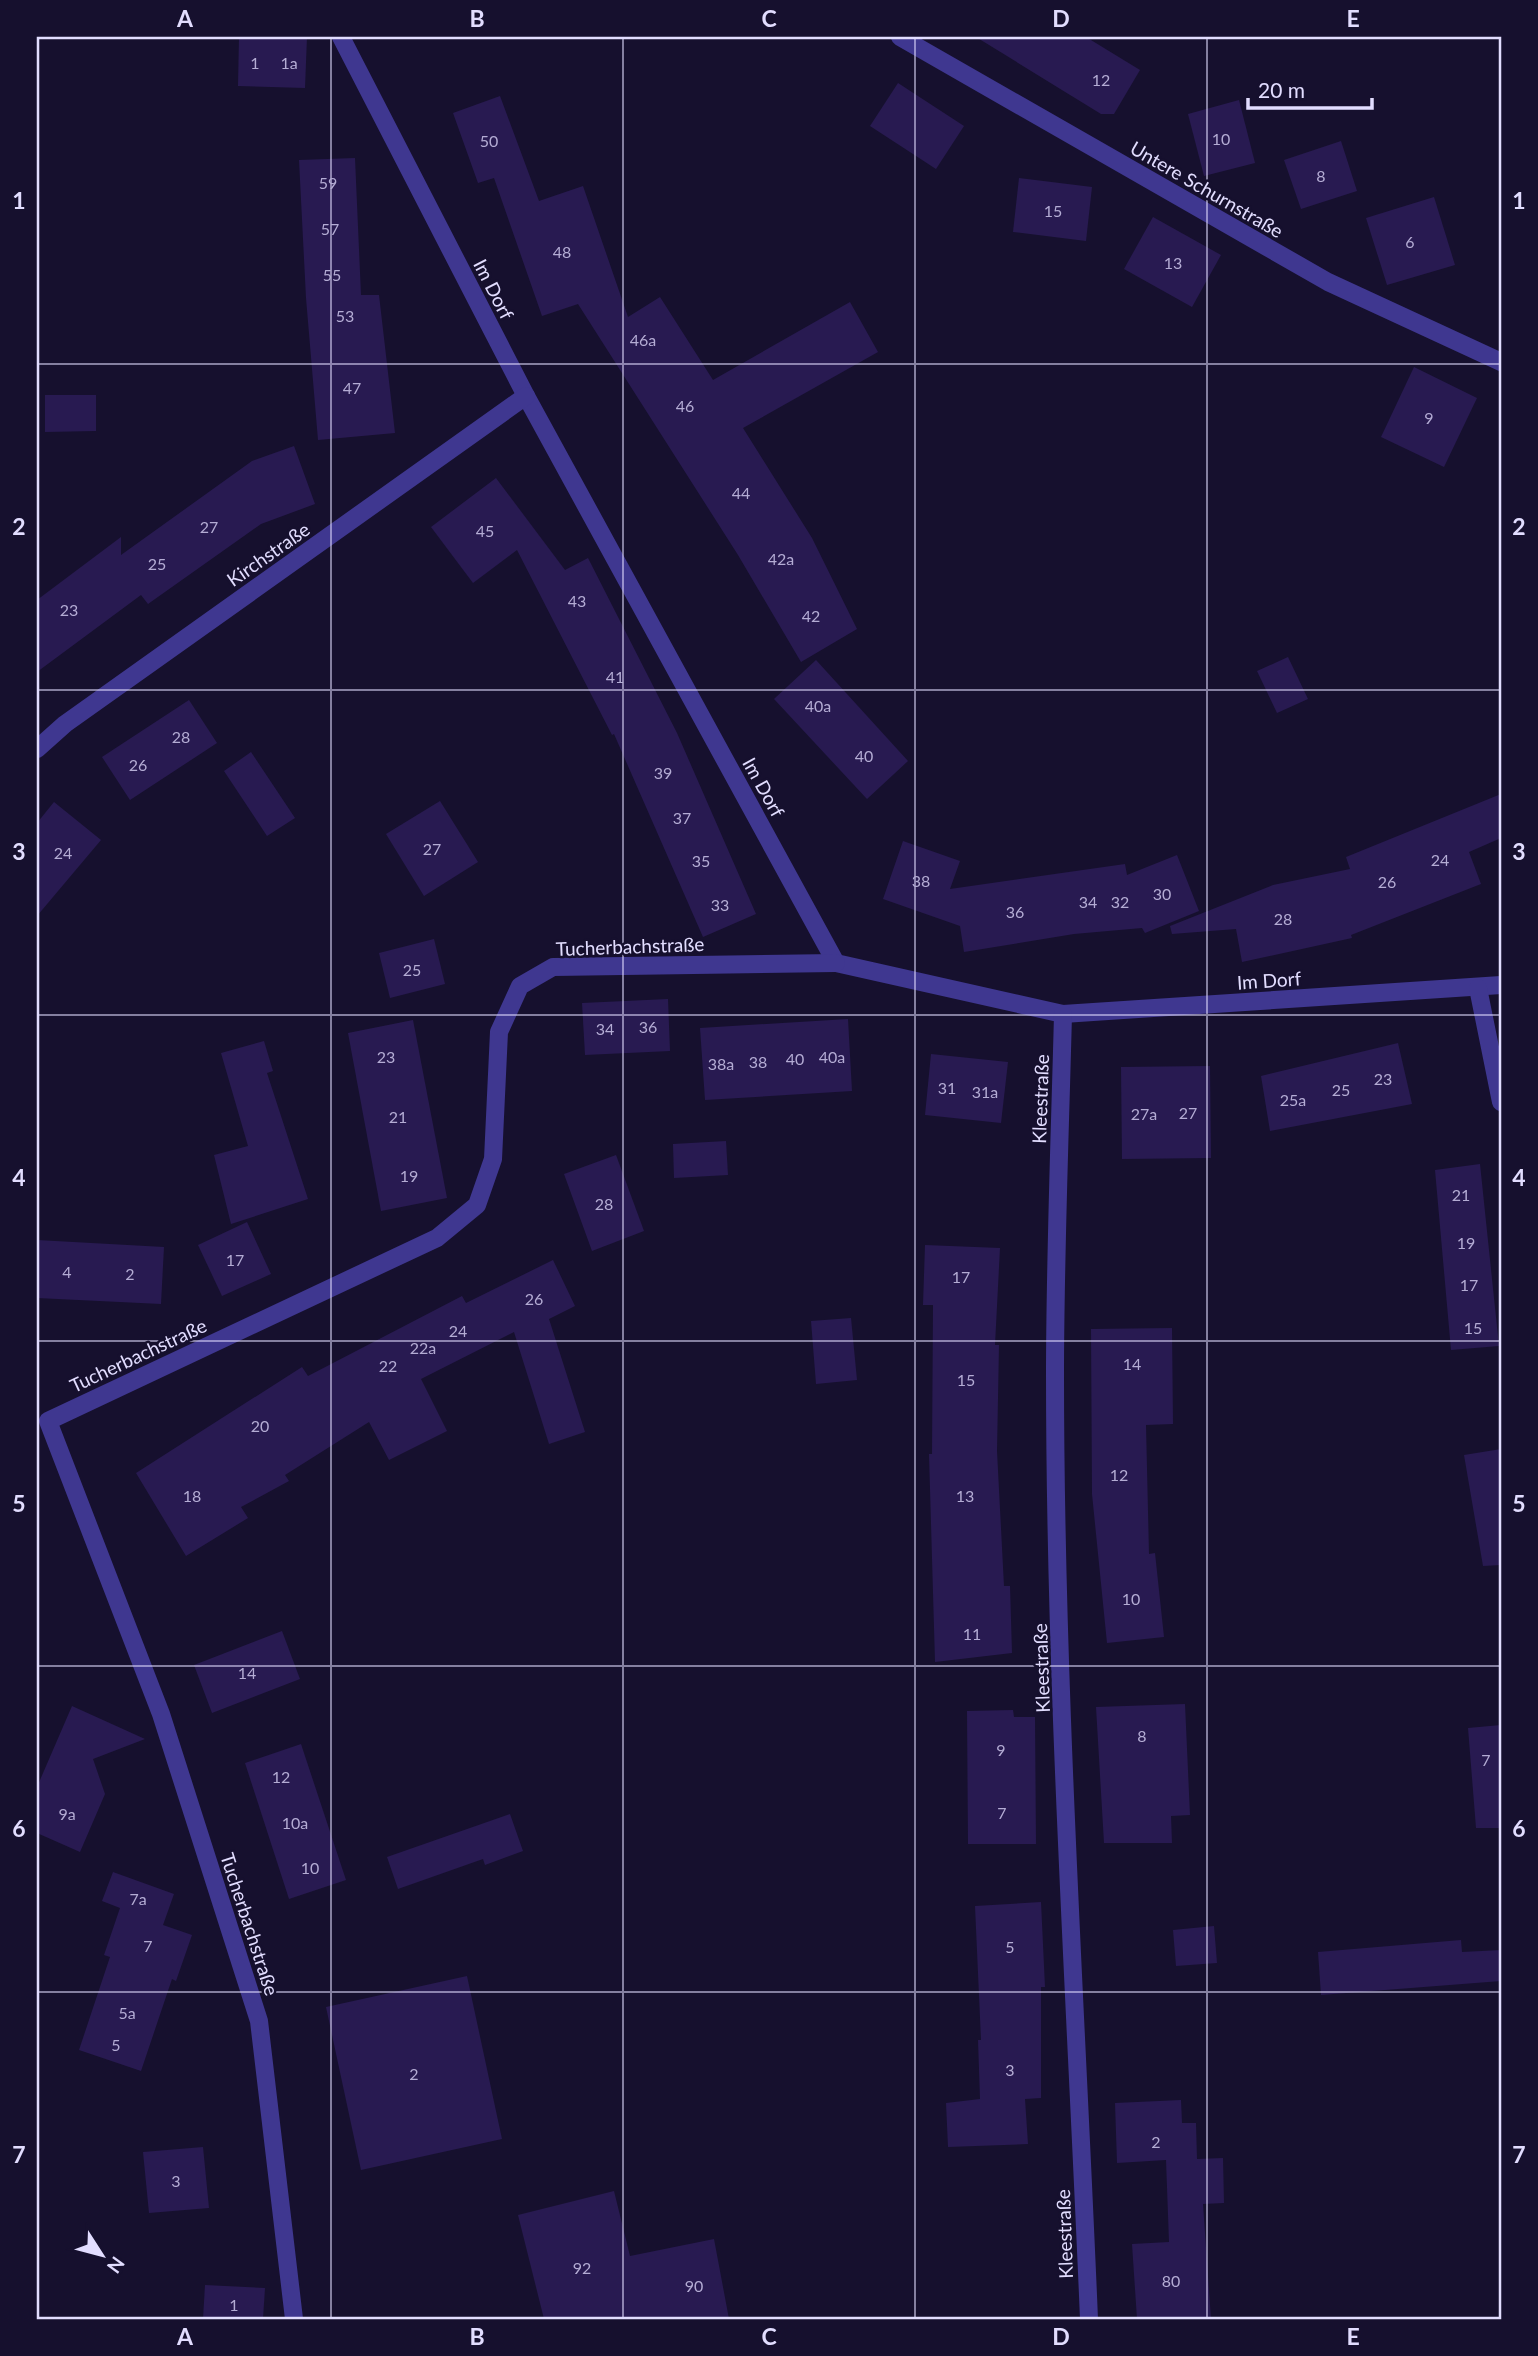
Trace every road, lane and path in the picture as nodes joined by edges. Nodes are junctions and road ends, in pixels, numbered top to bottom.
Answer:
1 (341, 37) edge
2 (900, 37) edge
3 (1501, 362) edge
4 (526, 396) junction
5 (37, 750) edge
6 (836, 963) junction
7 (1501, 985) edge
8 (1478, 988) junction
9 (1063, 1014) junction
10 (1501, 1102) edge
11 (43, 1415) edge
12 (294, 2319) edge
13 (1089, 2319) edge

1 - 4 street, Im Dorf
2 - 3 street, Untere Schurnstraße
4 - 5 street, Kirchstraße
4 - 6 street, Im Dorf
6 - 9 street, Im Dorf
6 - 11 street, Tucherbachstraße
7 - 8 street, Im Dorf
8 - 9 street, Im Dorf
8 - 10 street
9 - 13 street, Kleestraße
11 - 12 street, Tucherbachstraße

